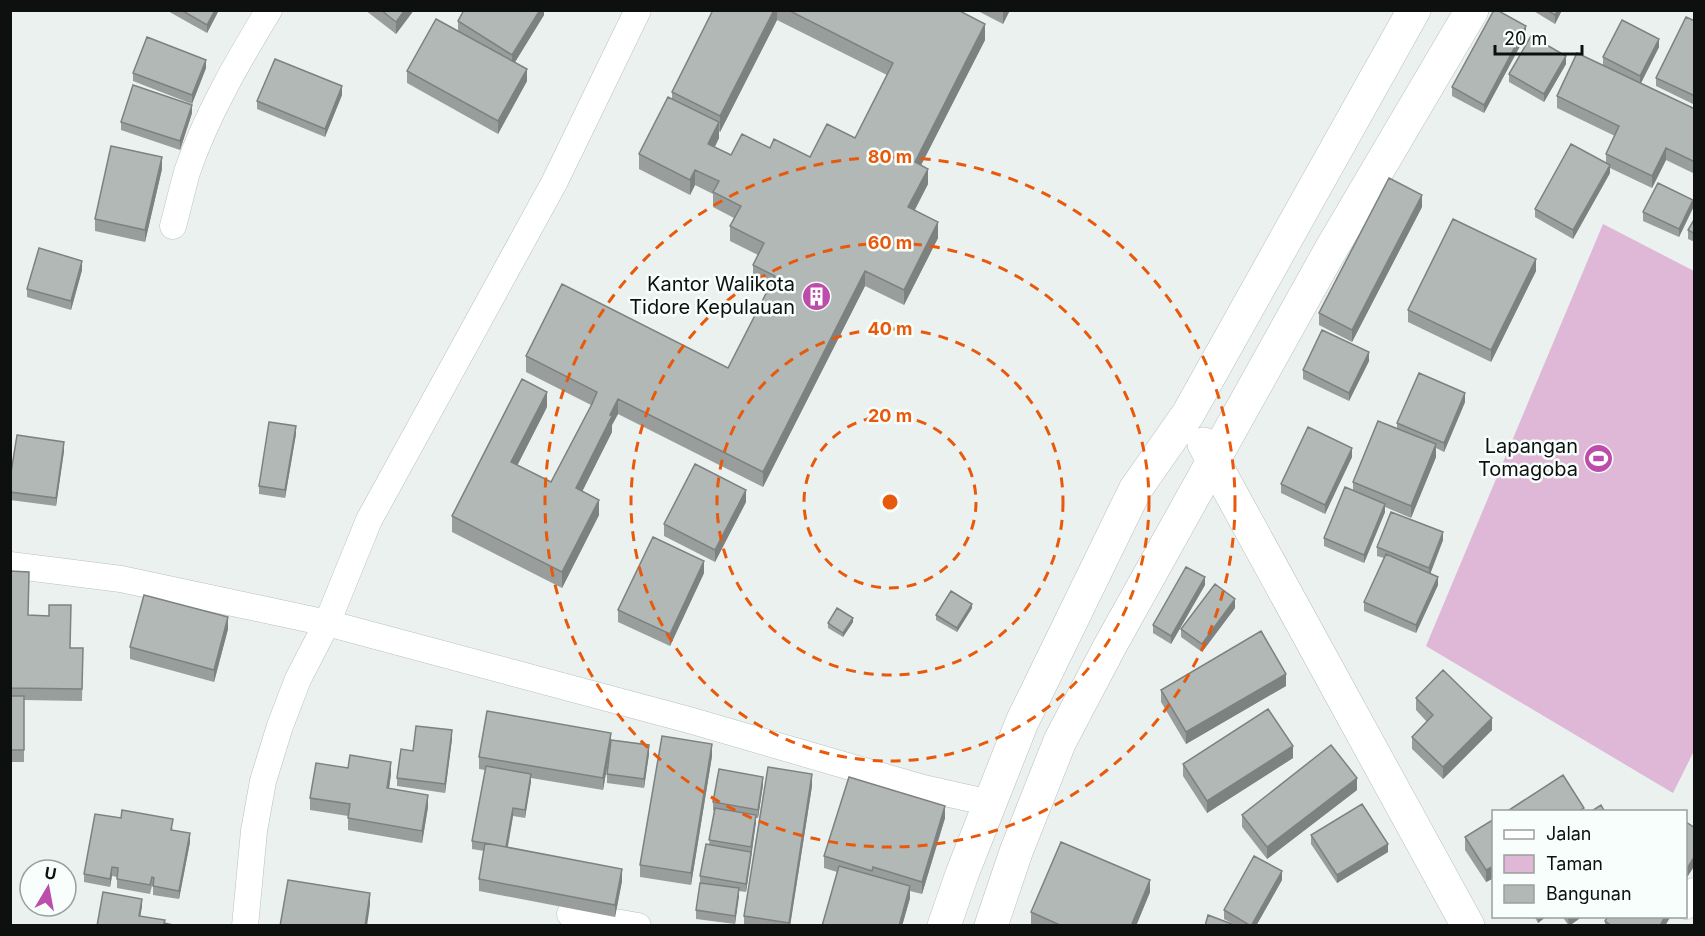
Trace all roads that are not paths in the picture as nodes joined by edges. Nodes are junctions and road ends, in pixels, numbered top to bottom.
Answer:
1 (269, 10) edge
2 (638, 10) edge
3 (1414, 10) edge
4 (1471, 11) edge
5 (173, 226) dead end
6 (1188, 414) junction
7 (1213, 461) junction
8 (10, 566) edge
9 (327, 623) junction
10 (990, 803) junction
11 (1695, 891) edge
12 (1687, 904) edge
13 (570, 914) edge
14 (245, 926) edge
15 (638, 926) edge
16 (944, 926) edge
17 (991, 926) edge
18 (1468, 926) edge

1 - 5 street
2 - 9 street
3 - 6 street
4 - 7 street
6 - 7 street
6 - 10 street
7 - 17 street
7 - 18 street
8 - 9 street
9 - 10 street
9 - 14 street
10 - 16 street
11 - 12 street
13 - 15 street

